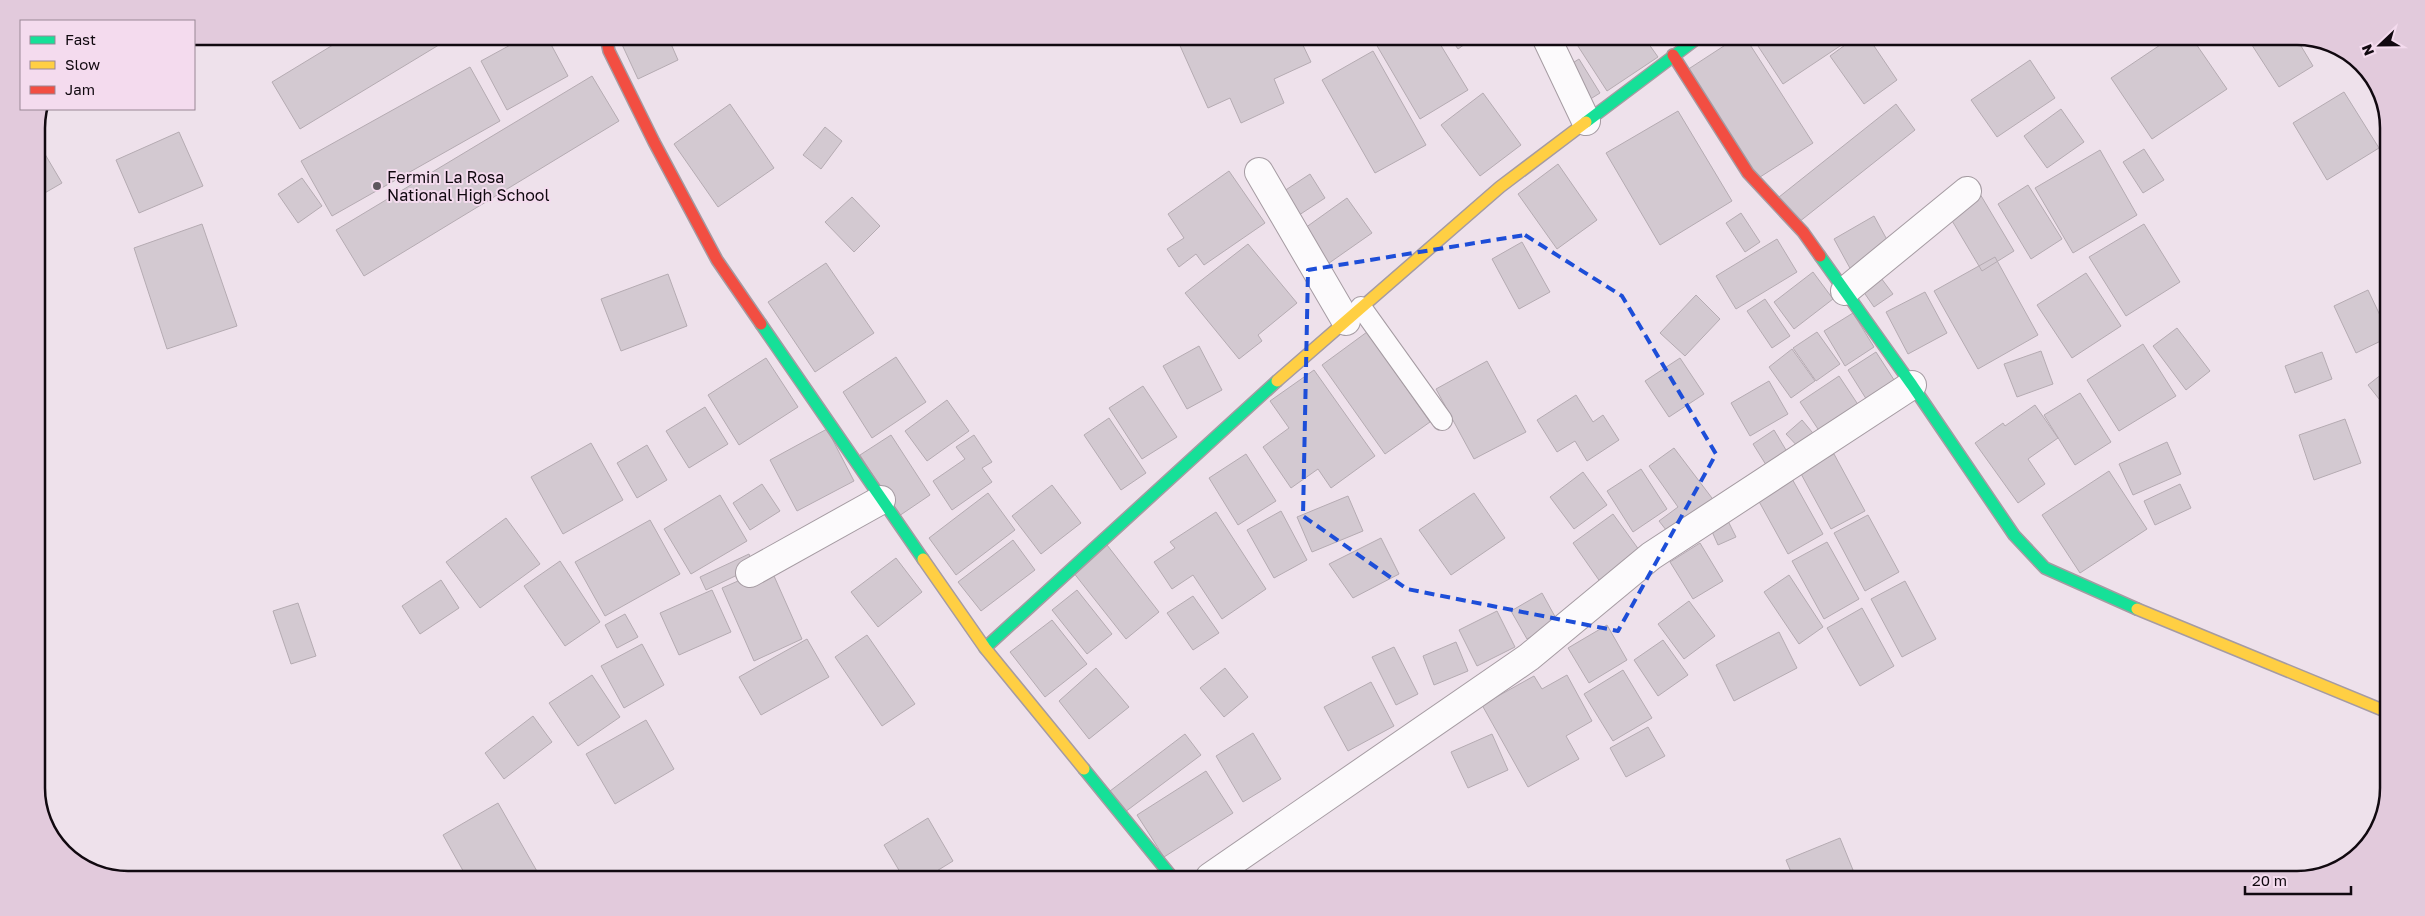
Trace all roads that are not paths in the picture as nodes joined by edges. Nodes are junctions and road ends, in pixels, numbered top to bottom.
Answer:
1 (608, 45) edge
2 (1549, 45) edge
3 (1688, 45) edge
4 (1673, 55) junction
5 (1586, 121) junction
6 (1259, 172) dead end
7 (1967, 191) dead end
8 (1845, 291) junction
9 (1354, 314) junction
10 (1912, 385) junction
11 (1442, 420) dead end
12 (880, 500) junction
13 (750, 573) dead end
14 (985, 648) junction
15 (2380, 709) edge
16 (1167, 871) edge
17 (1219, 871) edge

1 - 12 street
2 - 5 street
3 - 4 street
4 - 5 street
4 - 8 street
5 - 9 street
6 - 9 street
7 - 8 street
8 - 10 street
9 - 11 lane
9 - 14 street
10 - 15 street
10 - 17 street
12 - 13 street
12 - 14 street
14 - 16 street

